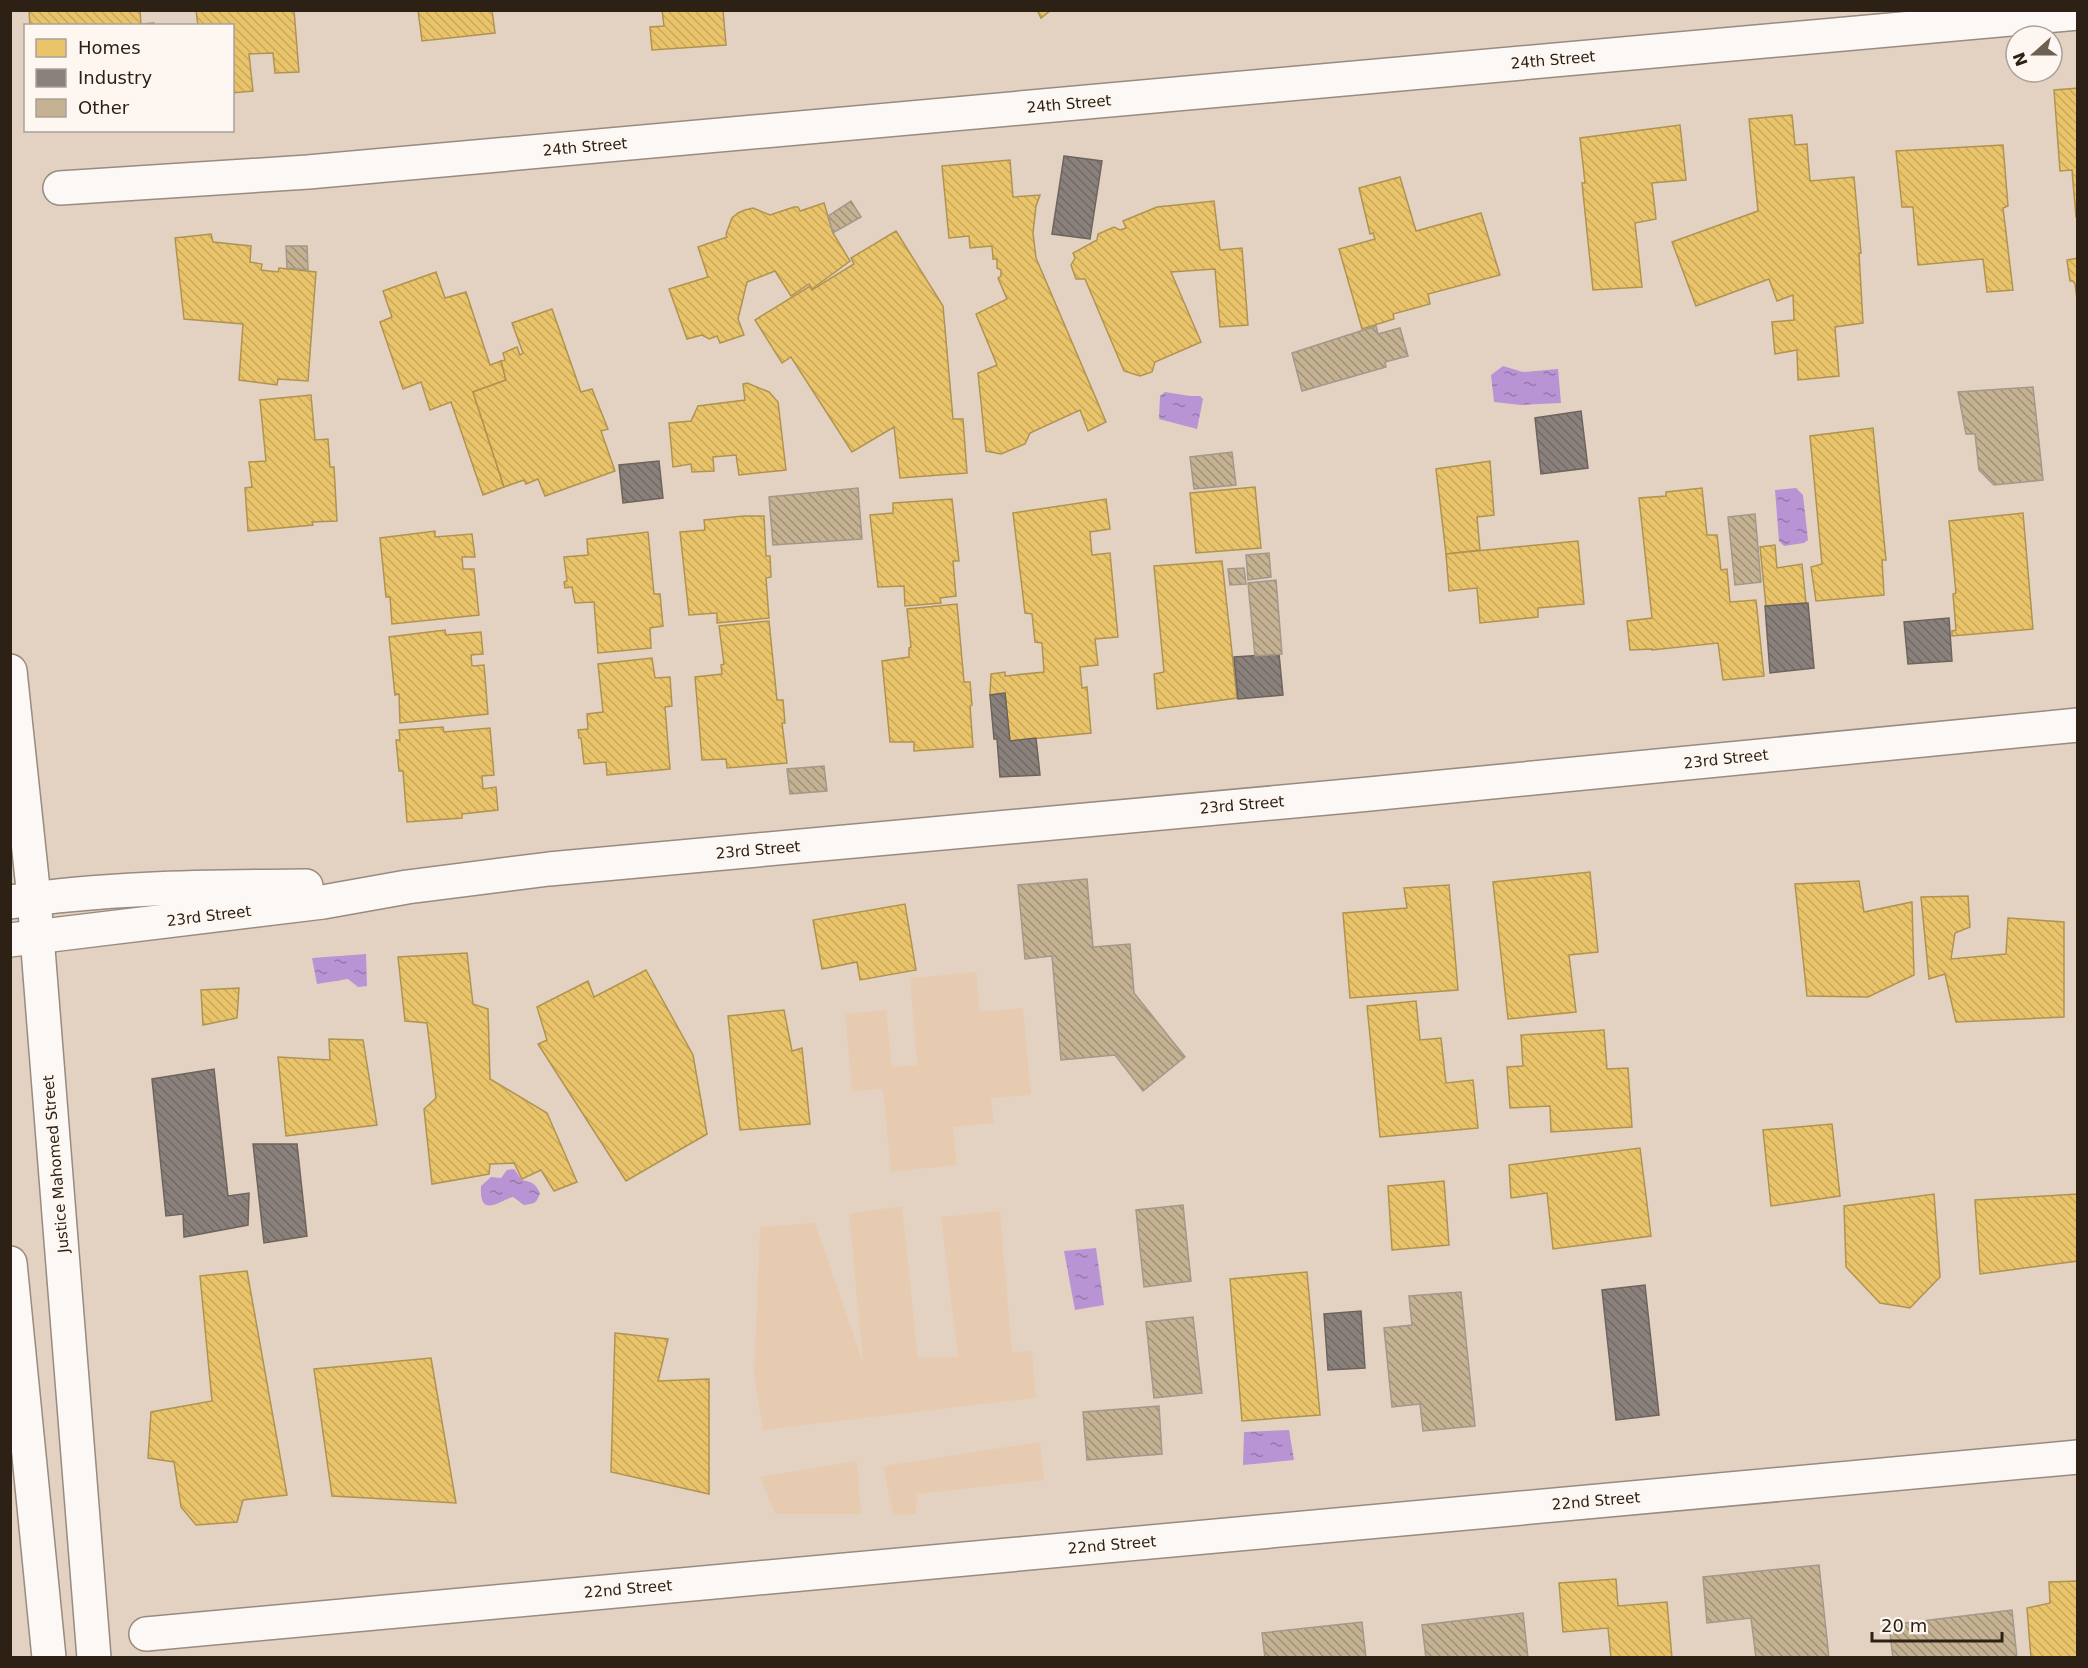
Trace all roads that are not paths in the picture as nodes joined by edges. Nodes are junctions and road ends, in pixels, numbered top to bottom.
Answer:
1 (2078, 13) edge
2 (60, 189) dead end
3 (10, 670) edge
4 (2078, 725) edge
5 (407, 887) junction
6 (22, 900) edge
7 (24, 939) edge
8 (10, 1263) edge
9 (2078, 1457) edge
10 (146, 1634) dead end
11 (49, 1658) edge
12 (94, 1658) edge

1 - 2 street, 24th Street
3 - 6 street, Justice Mahomed Street
4 - 5 street, 23rd Street
5 - 6 street, 23rd Street
5 - 7 street, 23rd Street
6 - 7 street, Justice Mahomed Street
7 - 12 street, Justice Mahomed Street
8 - 11 street
9 - 10 street, 22nd Street

